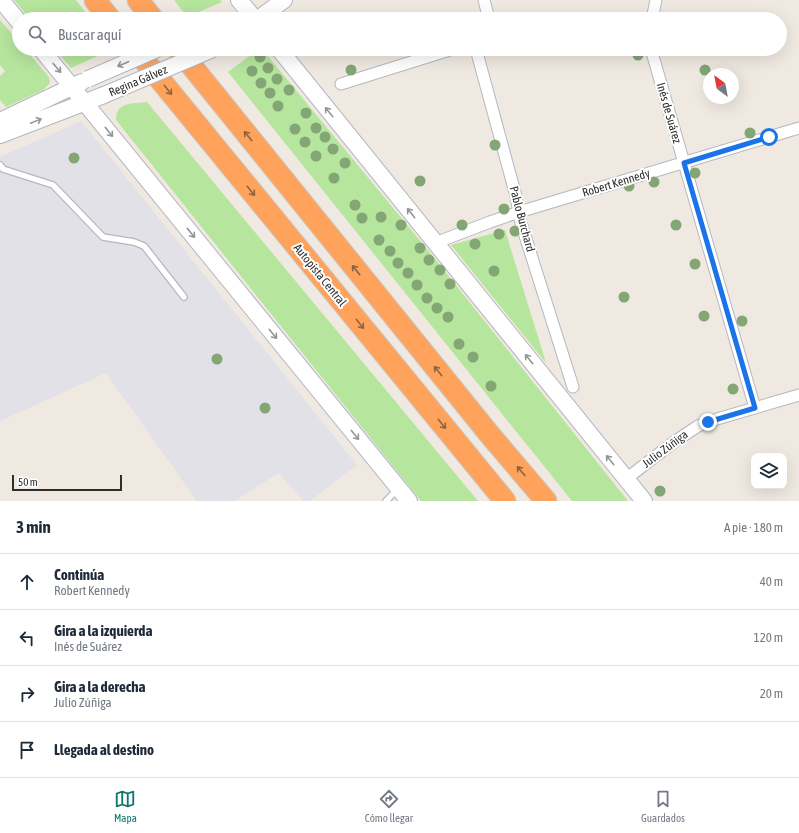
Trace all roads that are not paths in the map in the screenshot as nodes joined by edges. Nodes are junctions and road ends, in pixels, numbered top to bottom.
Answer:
1 (1, 0) edge
2 (95, 0) edge
3 (138, 0) edge
4 (239, 0) edge
5 (284, 0) edge
6 (484, 0) edge
7 (656, 0) edge
8 (104, 12) edge
9 (147, 12) edge
10 (249, 12) edge
11 (268, 12) edge
12 (487, 12) edge
13 (653, 12) edge
14 (12, 13) edge
15 (47, 56) edge
16 (141, 56) edge
17 (142, 56) edge
18 (184, 56) edge
19 (196, 56) edge
20 (285, 56) edge
21 (430, 56) edge
22 (478, 56) edge
23 (653, 56) edge
24 (340, 84) dead end
25 (72, 87) junction
26 (85, 102) junction
27 (1, 118) edge
28 (799, 128) edge
29 (0, 135) edge
30 (684, 163) junction
31 (0, 164) edge
32 (519, 212) junction
33 (435, 243) junction
34 (184, 297) dead end
35 (574, 387) dead end
36 (799, 395) edge
37 (755, 408) junction
38 (626, 479) junction
39 (398, 489) junction
40 (386, 501) edge
41 (409, 501) edge
42 (505, 501) edge
43 (546, 501) edge
44 (644, 501) edge

1 - 14 main road
2 - 8 highway
3 - 9 highway
4 - 10 main road
5 - 11 main road
6 - 12 street
7 - 13 street
15 -> 25 main road
16 -> 42 highway, Autopista Central
17 -> 25 main road, Regina Gálvez, bridge
43 -> 18 highway
19 - 26 main road, Regina Gálvez, bridge
33 -> 20 main road
21 - 24 street
22 - 32 street, Pablo Burchard
23 - 30 street, Inés de Suárez
25 - 26 main road
25 - 27 main road, Regina Gálvez
29 -> 26 main road, Regina Gálvez
26 -> 39 main road
28 - 30 street, Robert Kennedy
30 - 32 street, Robert Kennedy
30 - 37 street, Inés de Suárez
31 - 34 lane
32 - 33 street, Robert Kennedy
32 - 35 street, Pablo Burchard
38 -> 33 main road
36 - 37 street, Julio Zúñiga
37 - 38 street, Julio Zúñiga
38 - 44 main road
39 - 40 lane
39 - 41 main road

